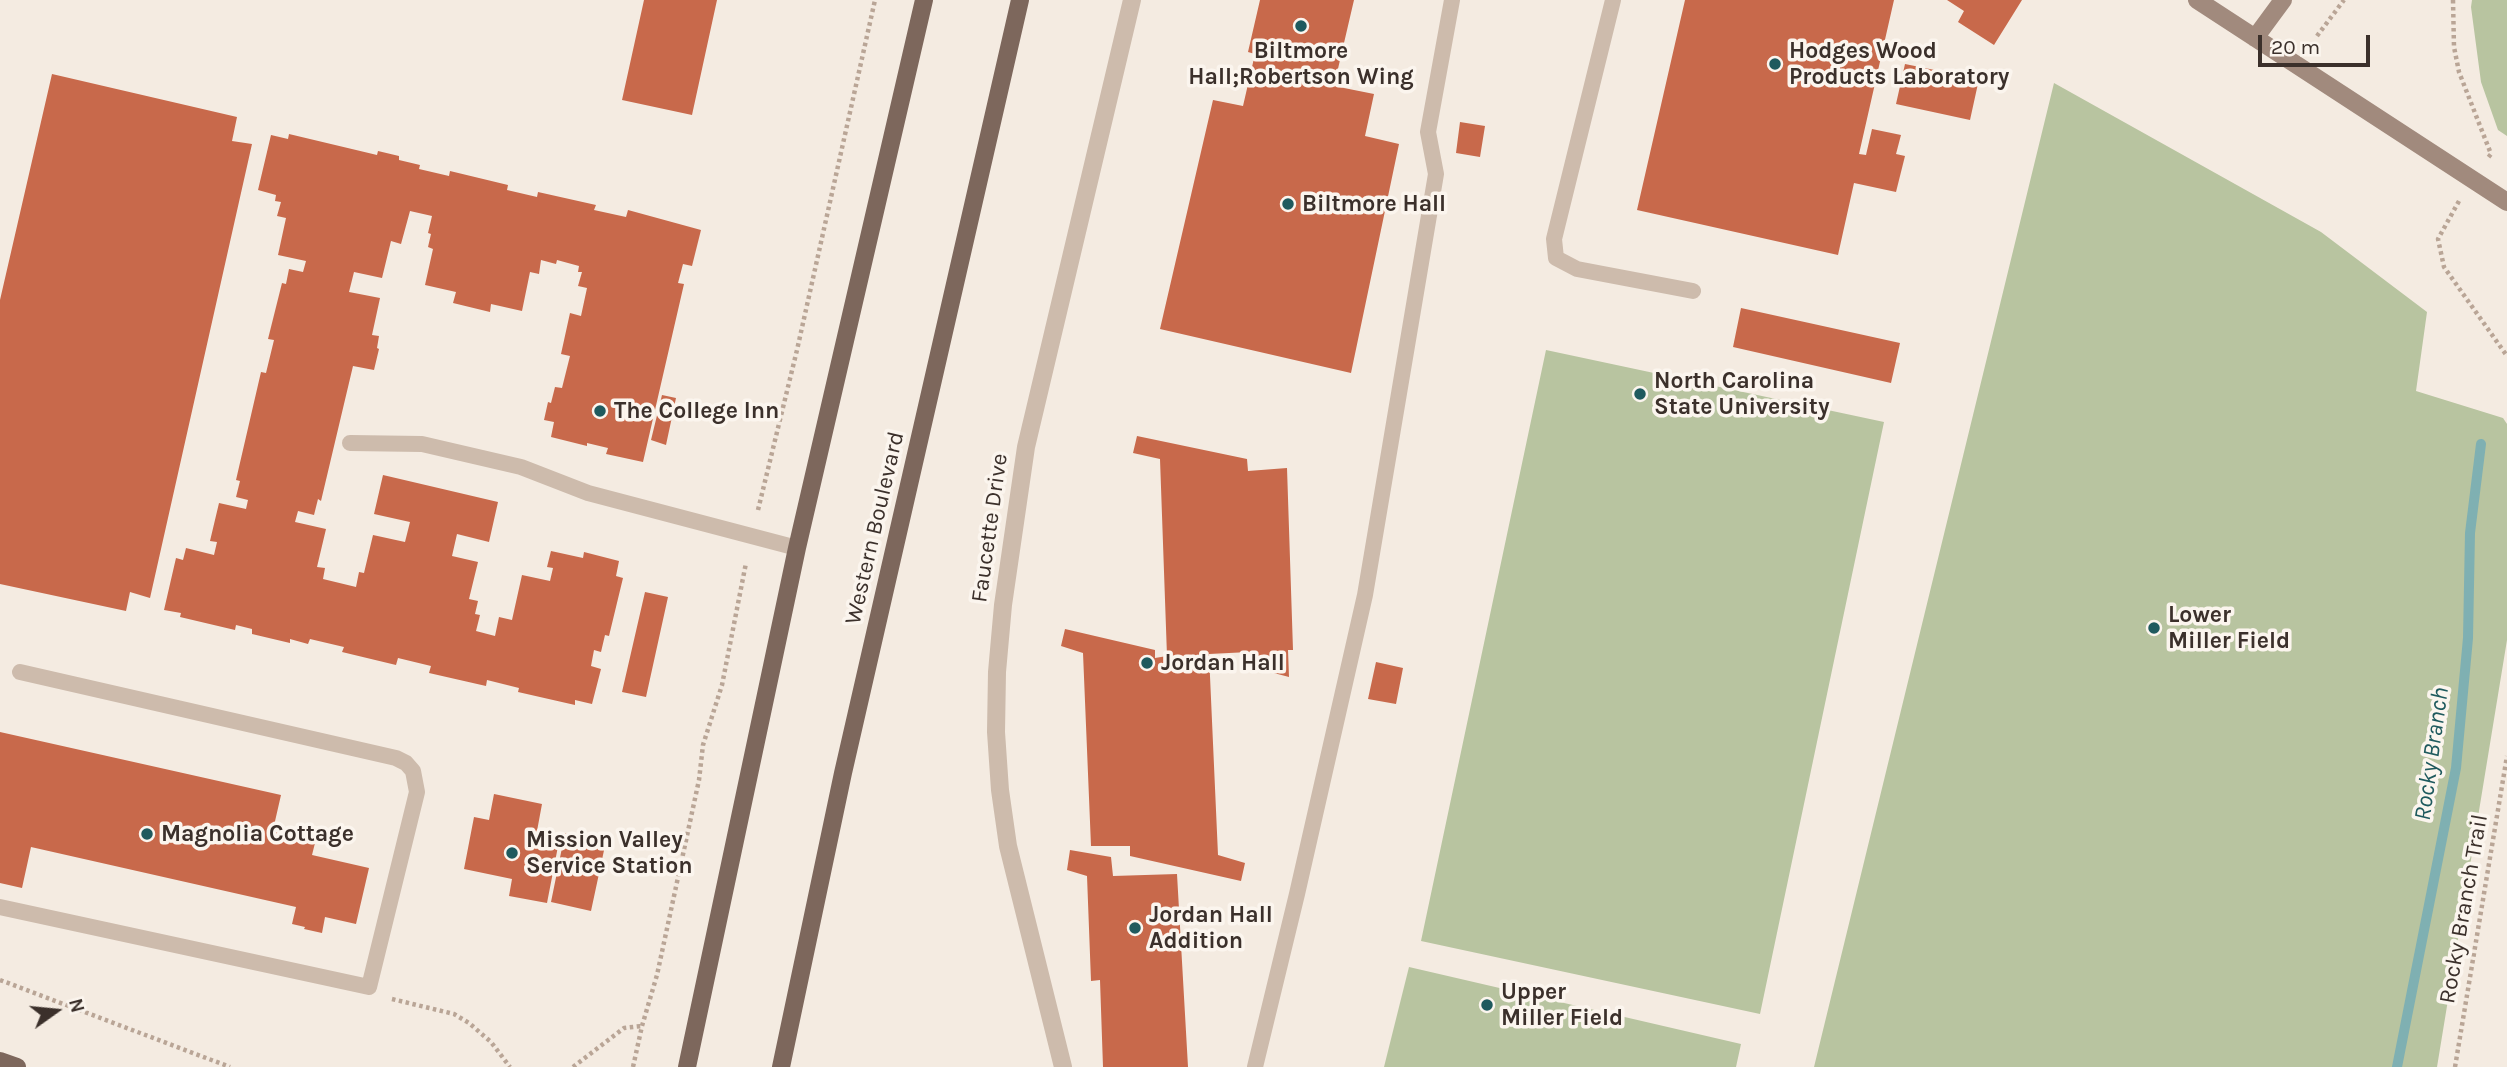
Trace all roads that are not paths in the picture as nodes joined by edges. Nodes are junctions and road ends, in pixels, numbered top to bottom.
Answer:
1 (925, 0) edge
2 (1020, 0) edge
3 (1132, 0) edge
4 (1452, 0) edge
5 (1613, 0) edge
6 (2197, 0) edge
7 (2283, 0) edge
8 (2255, 38) junction
9 (2507, 202) edge
10 (1693, 291) dead end
11 (350, 443) dead end
12 (797, 548) junction
13 (20, 672) dead end
14 (0, 907) edge
15 (0, 1061) edge
16 (17, 1067) edge
17 (687, 1067) edge
18 (781, 1067) edge
19 (1063, 1067) edge
20 (1255, 1067) edge

1 - 12 main road
2 - 18 main road, Western Boulevard
3 - 19 street, Faucette Drive
4 - 20 lane
5 - 10 lane
6 - 8 street
7 - 8 street
8 - 9 street
11 - 12 lane
12 - 17 main road
13 - 14 lane
15 - 16 main road

